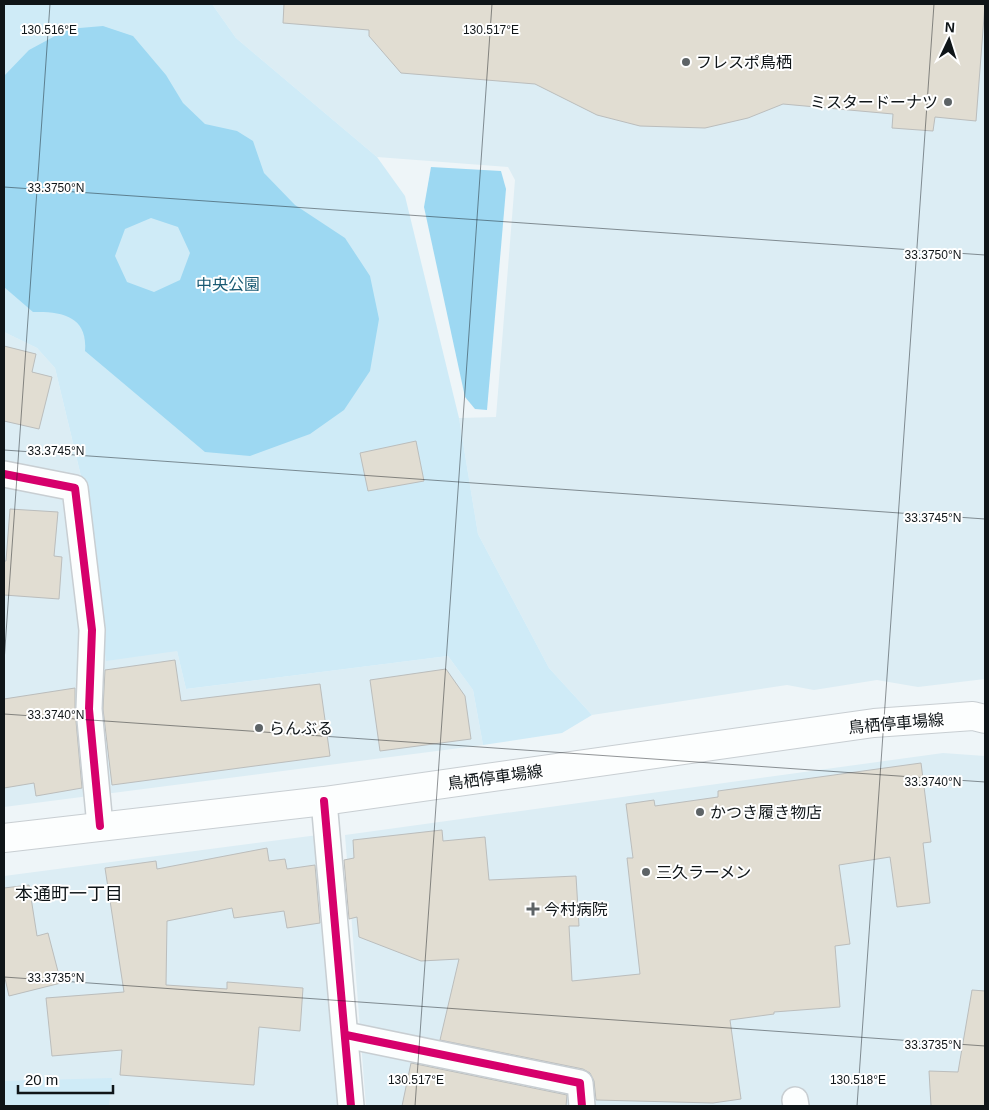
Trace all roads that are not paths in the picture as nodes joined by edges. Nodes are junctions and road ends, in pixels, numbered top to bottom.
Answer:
1 (4, 474) edge
2 (981, 716) edge
3 (324, 801) junction
4 (100, 826) junction
5 (4, 838) edge
6 (346, 1035) junction
7 (351, 1106) edge
8 (582, 1106) edge

1 - 4 street
2 - 3 main road, 鳥栖停車場線
3 - 4 main road, 鳥栖停車場線
3 - 6 street
4 - 5 main road, 鳥栖停車場線
6 - 7 street
6 - 8 street

